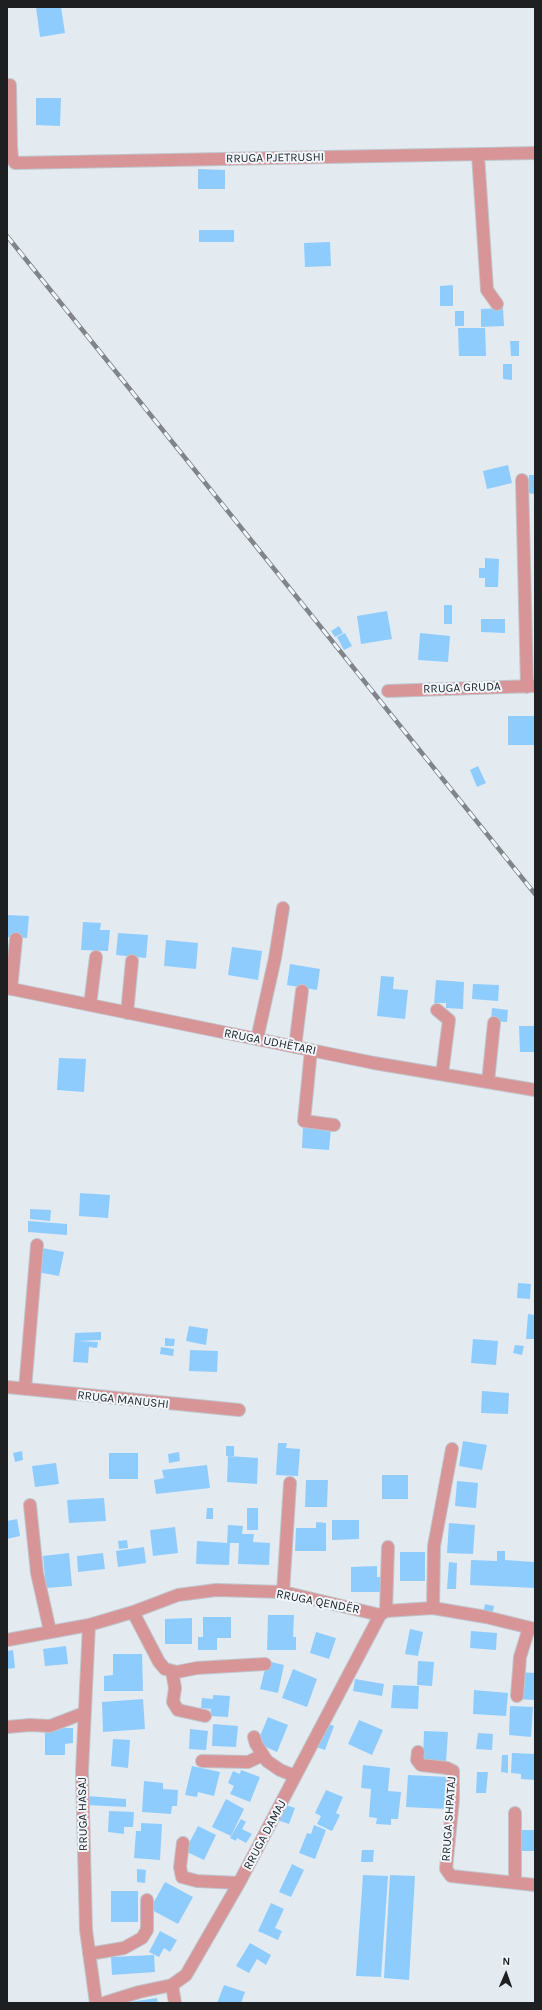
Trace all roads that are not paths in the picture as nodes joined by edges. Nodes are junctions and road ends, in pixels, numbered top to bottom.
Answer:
1 (10, 85) dead end
2 (535, 153) edge
3 (478, 154) junction
4 (497, 304) dead end
5 (522, 480) dead end
6 (531, 686) edge
7 (388, 691) dead end
8 (283, 908) dead end
9 (16, 939) dead end
10 (96, 957) dead end
11 (132, 962) dead end
12 (9, 989) edge
13 (302, 991) dead end
14 (90, 1005) junction
15 (437, 1010) dead end
16 (127, 1013) junction
17 (494, 1024) dead end
18 (257, 1039) junction
19 (295, 1047) junction
20 (311, 1050) junction
21 (442, 1074) junction
22 (488, 1082) junction
23 (535, 1090) edge
24 (334, 1125) dead end
25 (37, 1245) dead end
26 (7, 1387) edge
27 (25, 1389) junction
28 (239, 1410) dead end
29 (452, 1449) dead end
30 (290, 1483) dead end
31 (30, 1505) dead end
32 (388, 1547) dead end
33 (283, 1592) junction
34 (434, 1608) junction
35 (133, 1612) junction
36 (383, 1613) junction
37 (89, 1625) junction
38 (532, 1629) edge
39 (50, 1631) junction
40 (7, 1640) edge
41 (265, 1664) dead end
42 (172, 1671) junction
43 (517, 1696) dead end
44 (84, 1713) junction
45 (205, 1716) dead end
46 (7, 1727) edge
47 (254, 1737) dead end
48 (418, 1752) dead end
49 (263, 1755) junction
50 (202, 1761) dead end
51 (295, 1776) junction
52 (515, 1814) dead end
53 (183, 1843) dead end
54 (239, 1883) junction
55 (515, 1883) junction
56 (535, 1886) edge
57 (147, 1900) dead end
58 (89, 1954) junction
59 (172, 1985) junction
60 (96, 2003) edge
61 (104, 2003) edge
62 (175, 2003) edge

1 - 3 street, RRUGA PJETRUSHI
2 - 3 street, RRUGA PJETRUSHI
3 - 4 street
5 - 6 street
6 - 7 street, RRUGA GRUDA
8 - 18 street
9 - 12 street
10 - 14 street
11 - 16 street
12 - 14 street, RRUGA UDHËTARI
13 - 19 street
14 - 16 street, RRUGA UDHËTARI
15 - 21 street
16 - 18 street, RRUGA UDHËTARI
17 - 22 street
18 - 19 street, RRUGA UDHËTARI
19 - 20 street, RRUGA UDHËTARI
20 - 21 street, RRUGA UDHËTARI
20 - 24 street
21 - 22 street, RRUGA UDHËTARI
22 - 23 street, RRUGA UDHËTARI
25 - 27 street
26 - 27 street, RRUGA MANUSHI
27 - 28 street, RRUGA MANUSHI
29 - 34 street
30 - 33 street
31 - 39 street
32 - 36 street
33 - 35 street, RRUGA QENDËR
33 - 36 street, RRUGA QENDËR
34 - 36 street, RRUGA QENDËR
34 - 38 street, RRUGA QENDËR
35 - 37 street, RRUGA QENDËR
35 - 42 street
36 - 51 street, RRUGA DAMAJ
37 - 39 street, RRUGA QENDËR
37 - 44 street, RRUGA HASAJ
38 - 43 street
39 - 40 street, RRUGA QENDËR
41 - 42 street
42 - 45 street
44 - 46 street
44 - 58 street, RRUGA HASAJ
47 - 49 street
48 - 55 street, RRUGA SHPATAJ
49 - 50 street
49 - 51 street
51 - 54 street, RRUGA DAMAJ
52 - 55 street
53 - 54 street
54 - 59 street, RRUGA DAMAJ
55 - 56 street, RRUGA SHPATAJ
57 - 58 street
58 - 60 street, RRUGA HASAJ
59 - 61 street, RRUGA DAMAJ
59 - 62 street

